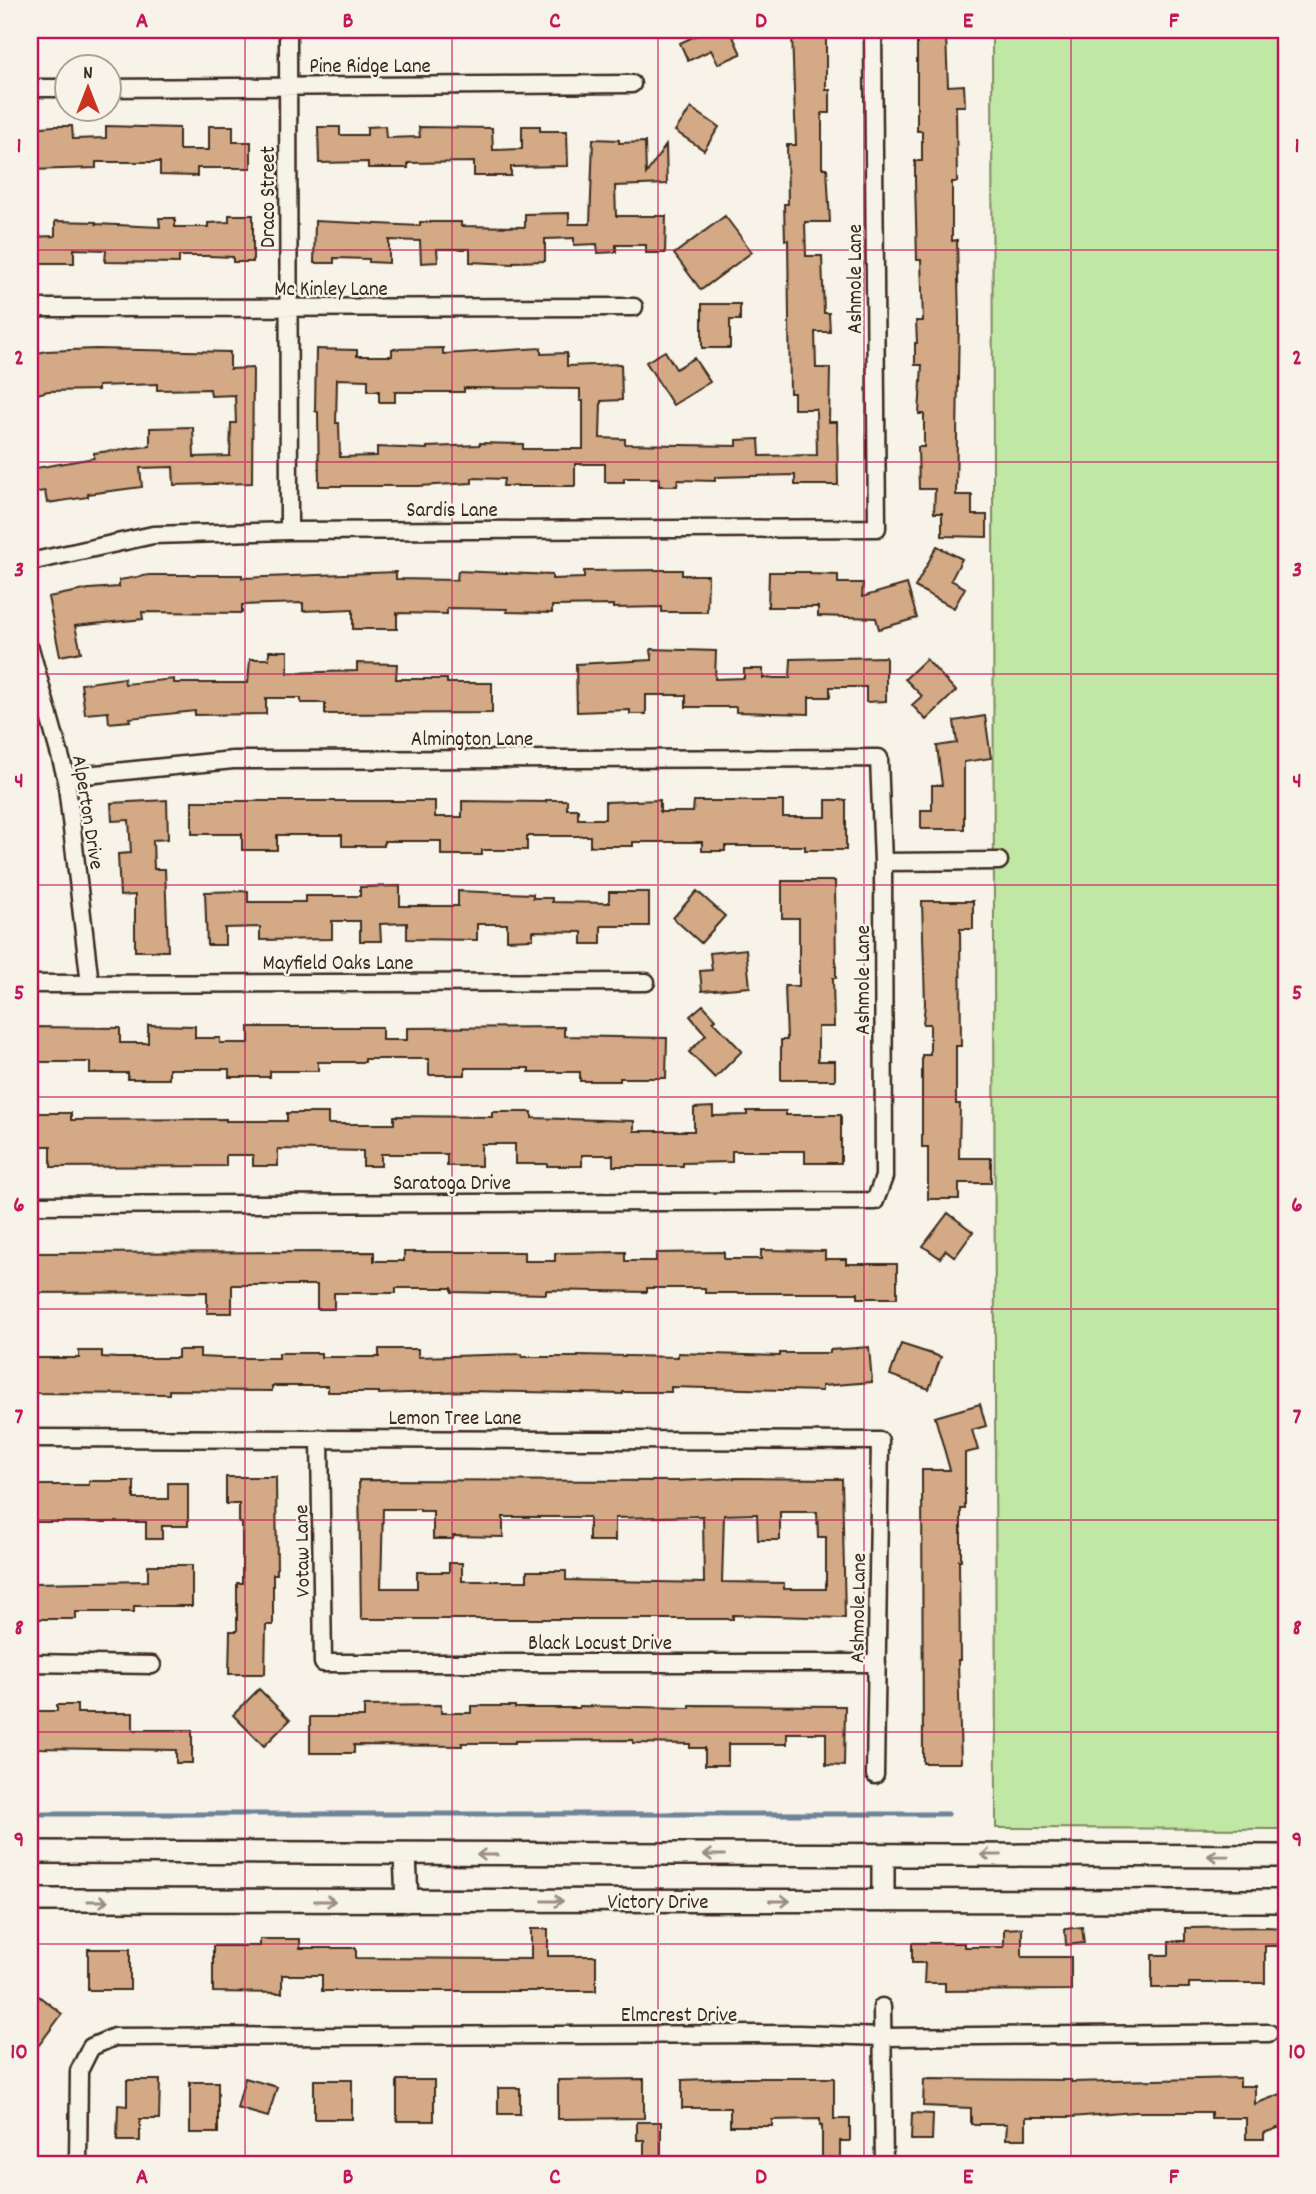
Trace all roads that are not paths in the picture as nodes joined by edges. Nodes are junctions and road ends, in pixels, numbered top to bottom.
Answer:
1 (288, 30) edge
2 (873, 30) edge
3 (632, 84) dead end
4 (288, 86) junction
5 (30, 88) edge
6 (52, 88) edge
7 (122, 88) edge
8 (634, 307) dead end
9 (289, 309) junction
10 (30, 312) edge
11 (877, 528) joint
12 (289, 531) junction
13 (30, 562) edge
14 (30, 648) edge
15 (878, 758) joint
16 (66, 777) junction
17 (999, 861) dead end
18 (883, 862) junction
19 (646, 982) dead end
20 (30, 985) edge
21 (90, 985) junction
22 (875, 1201) joint
23 (30, 1205) edge
24 (30, 1438) edge
25 (320, 1438) junction
26 (880, 1441) joint
27 (30, 1663) edge
28 (323, 1663) joint
29 (877, 1663) junction
30 (152, 1665) dead end
31 (875, 1775) dead end
32 (30, 1852) edge
33 (405, 1855) junction
34 (883, 1856) junction
35 (1286, 1856) edge
36 (30, 1900) edge
37 (407, 1901) junction
38 (883, 1901) junction
39 (1286, 1901) edge
40 (882, 2007) dead end
41 (1269, 2034) dead end
42 (883, 2037) junction
43 (78, 2164) edge
44 (884, 2164) edge

1 - 4 street, Draco Street
2 - 11 street, Ashmole Lane
3 - 4 street, Pine Ridge Lane
4 - 7 street, Pine Ridge Lane
4 - 9 street, Draco Street
5 - 6 street
8 - 9 street, Mc Kinley Lane
9 - 10 street, Mc Kinley Lane
9 - 12 street, Draco Street
11 - 12 street, Sardis Lane
12 - 13 street, Sardis Lane
14 - 16 street, Alperton Drive
15 - 16 street, Almington Lane
15 - 18 street, Ashmole Lane
16 - 21 street, Alperton Drive
17 - 18 street
18 - 22 street, Ashmole Lane
19 - 21 street, Mayfield Oaks Lane
20 - 21 street, Mayfield Oaks Lane
22 - 23 street, Saratoga Drive
24 - 25 street, Lemon Tree Lane
25 - 26 street, Lemon Tree Lane
25 - 28 street, Votaw Lane
26 - 29 street, Ashmole Lane
27 - 30 street
28 - 29 street, Black Locust Drive
29 - 31 street, Ashmole Lane
32 - 33 main road
34 -> 33 main road
33 - 37 main road
35 -> 34 main road
34 - 38 main road
36 -> 37 main road, Victory Drive
37 -> 38 main road, Victory Drive
38 - 39 main road, Victory Drive
40 - 42 street
41 - 42 street, Elmcrest Drive
42 - 43 street, Elmcrest Drive
42 - 44 street

